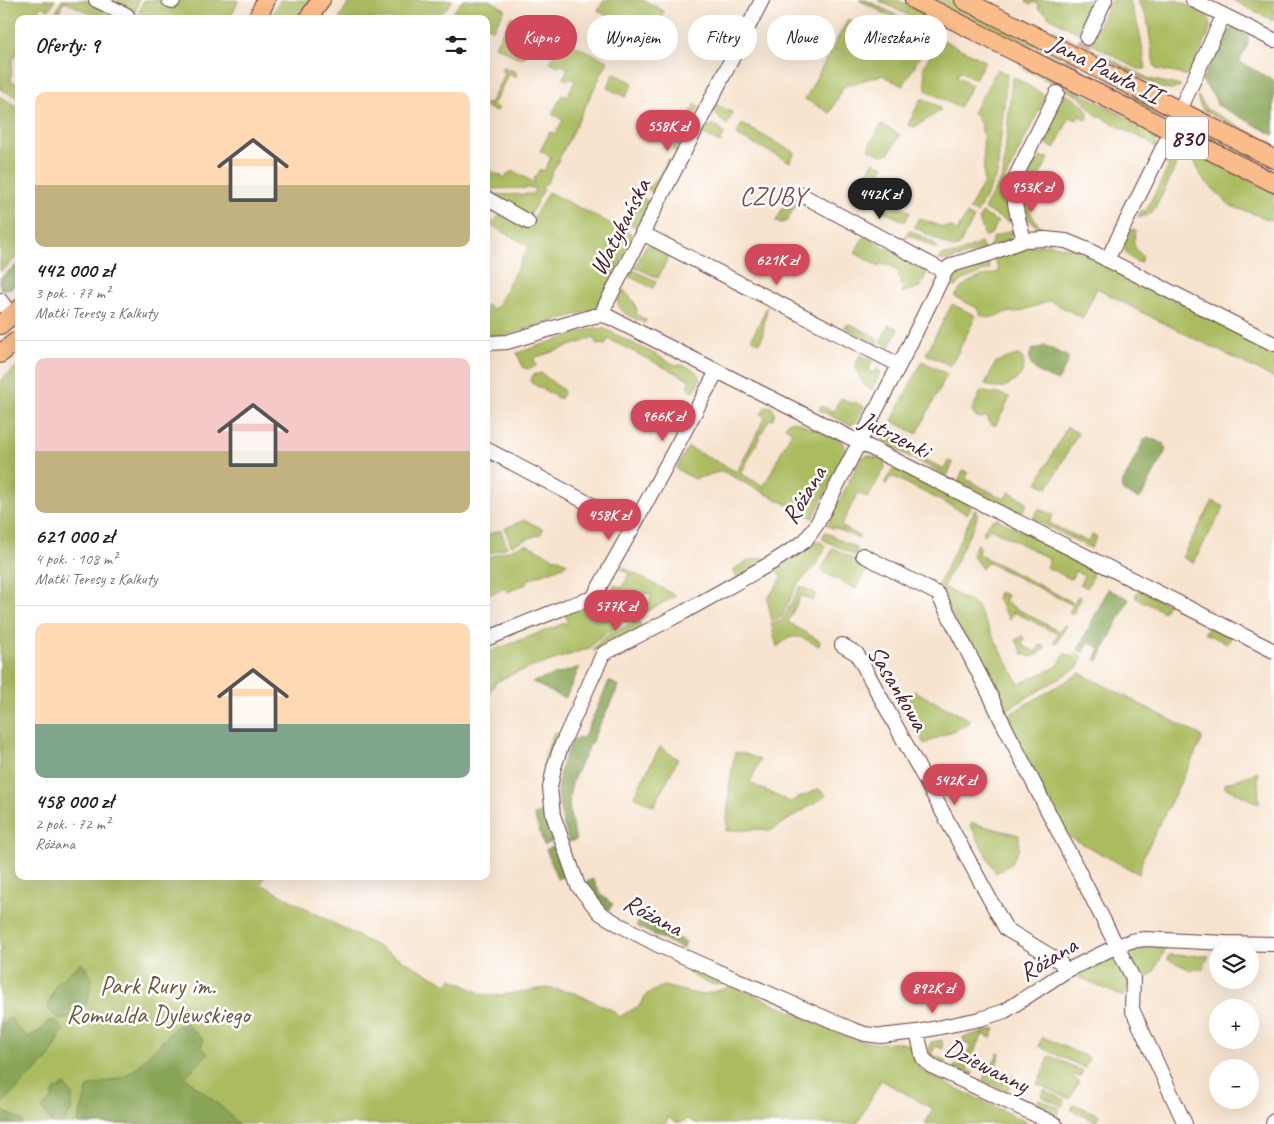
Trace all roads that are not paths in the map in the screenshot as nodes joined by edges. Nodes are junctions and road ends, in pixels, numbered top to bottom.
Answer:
1 (96, 0) edge
2 (266, 0) edge
3 (321, 0) edge
4 (762, 0) edge
5 (914, 0) edge
6 (964, 0) edge
7 (1106, 0) edge
8 (1192, 0) edge
9 (126, 15) dead end
10 (258, 15) edge
11 (311, 15) edge
12 (1223, 16) junction
13 (1087, 38) tunnel mouth
14 (1274, 40) edge
15 (1057, 93) tunnel mouth
16 (1180, 110) junction
17 (1172, 131) junction
18 (1274, 159) edge
19 (1274, 183) edge
20 (800, 194) dead end
21 (490, 200) edge
22 (528, 222) dead end
23 (642, 233) junction
24 (1024, 240) junction
25 (1106, 260) junction
26 (946, 272) junction
27 (0, 300) edge
28 (602, 315) junction
29 (12, 319) edge
30 (15, 342) edge
31 (490, 343) edge
32 (1274, 344) edge
33 (0, 354) edge
34 (898, 365) junction
35 (717, 371) junction
36 (859, 442) junction
37 (490, 451) edge
38 (633, 527) junction
39 (863, 555) dead end
40 (490, 637) edge
41 (842, 644) dead end
42 (1274, 651) edge
43 (1274, 944) edge
44 (1117, 946) junction
45 (1066, 971) junction
46 (917, 1032) junction
47 (1177, 1092) dead end
48 (1178, 1108) junction
49 (1055, 1124) edge
50 (1186, 1124) edge

1 - 9 street
2 - 10 main road
3 - 11 main road
4 - 23 street, Watykańska
5 - 17 main road, Jana Pawła II / 830, bridge
6 - 16 main road, Jana Pawła II / 830, bridge
7 - 13 street
8 - 12 street
12 - 14 street
12 - 16 street
15 - 24 street
16 - 18 main road, Jana Pawła II / 830
17 - 19 main road, Jana Pawła II / 830
17 - 25 street
20 - 26 street
21 - 22 street
23 - 28 street, Watykańska
23 - 34 street
24 - 25 street
24 - 26 street
25 - 32 street
26 - 34 street, Różana
27 - 29 street
28 - 31 street
28 - 35 street, Jutrzenki
30 - 33 main road
34 - 36 street, Różana
35 - 36 street, Jutrzenki
35 - 38 street
36 - 42 street, Jutrzenki
36 - 46 street, Różana
37 - 38 street
38 - 40 street
39 - 44 street
41 - 45 street, Sasankowa
43 - 44 street, Różana
44 - 45 street, Różana
44 - 48 street
45 - 46 street, Różana
46 - 49 street, Dziewanny
47 - 48 street
48 - 50 street

